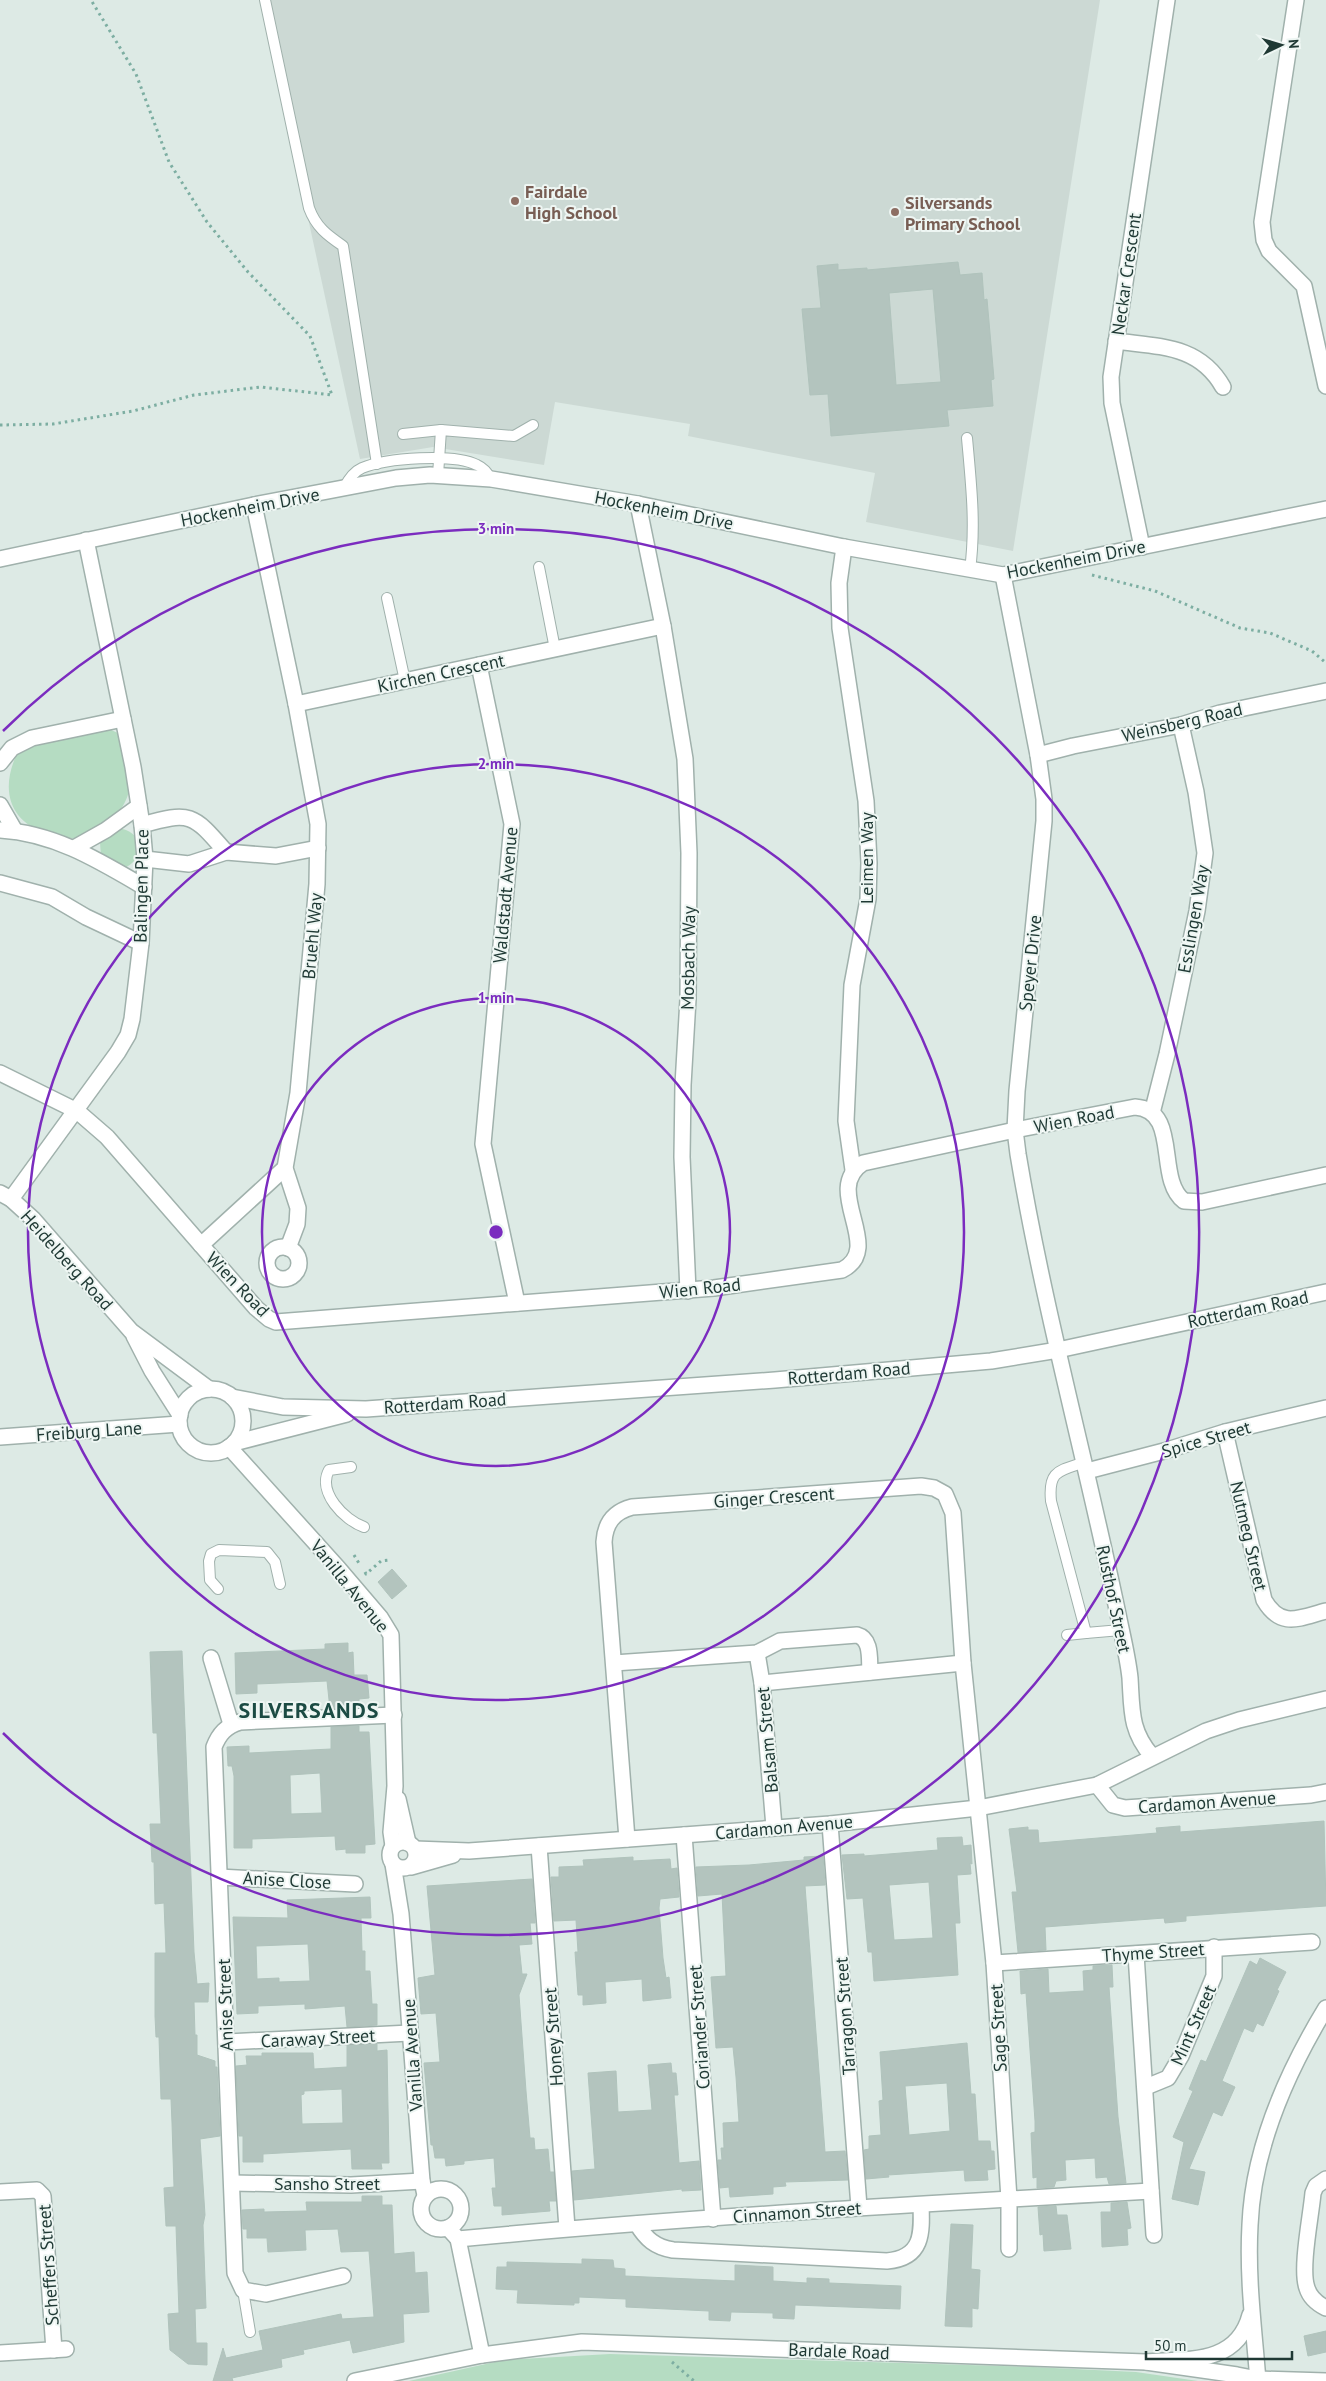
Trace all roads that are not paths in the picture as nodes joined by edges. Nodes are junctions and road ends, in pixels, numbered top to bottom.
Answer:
1 (265, 0) edge
2 (1166, 0) edge
3 (1296, 0) edge
4 (1116, 341) junction
5 (1326, 386) edge
6 (1223, 387) dead end
7 (533, 425) dead end
8 (441, 430) junction
9 (403, 434) dead end
10 (967, 438) dead end
11 (438, 458) junction
12 (377, 464) junction
13 (438, 475) junction
14 (491, 479) junction
15 (344, 488) junction
16 (638, 504) junction
17 (254, 505) junction
18 (1326, 508) edge
19 (86, 540) junction
20 (844, 547) junction
21 (1142, 547) junction
22 (0, 559) edge
23 (539, 567) dead end
24 (970, 570) junction
25 (1003, 575) junction
26 (387, 598) dead end
27 (663, 626) junction
28 (556, 649) junction
29 (479, 666) junction
30 (405, 681) junction
31 (1326, 691) edge
32 (296, 704) junction
33 (123, 719) junction
34 (1181, 725) junction
35 (1038, 755) junction
36 (0, 763) edge
37 (0, 805) edge
38 (139, 806) junction
39 (142, 825) junction
40 (8, 830) edge
41 (74, 848) junction
42 (318, 848) junction
43 (226, 852) junction
44 (145, 859) junction
45 (0, 883) edge
46 (144, 887) junction
47 (141, 943) junction
48 (0, 1073) edge
49 (77, 1111) junction
50 (1152, 1113) junction
51 (1015, 1130) junction
52 (285, 1168) junction
53 (853, 1170) junction
54 (1326, 1175) edge
55 (6, 1196) edge
56 (201, 1245) junction
57 (288, 1248) dead end
58 (688, 1291) junction
59 (1326, 1292) edge
60 (516, 1303) junction
61 (131, 1330) junction
62 (1058, 1350) junction
63 (210, 1389) junction
64 (232, 1397) junction
65 (1326, 1408) edge
66 (366, 1409) junction
67 (179, 1419) junction
68 (1225, 1432) junction
69 (0, 1437) edge
70 (1079, 1438) joint
71 (231, 1445) junction
72 (1086, 1466) junction
73 (351, 1467) dead end
74 (364, 1527) dead end
75 (280, 1584) dead end
76 (218, 1589) dead end
77 (1326, 1611) edge
78 (1085, 1629) junction
79 (1121, 1630) junction
80 (1068, 1635) dead end
81 (757, 1653) junction
82 (211, 1658) dead end
83 (614, 1663) junction
84 (963, 1663) junction
85 (870, 1672) junction
86 (762, 1683) junction
87 (1326, 1699) edge
88 (394, 1715) junction
89 (231, 1724) junction
90 (1152, 1756) junction
91 (1096, 1785) junction
92 (1326, 1792) edge
93 (978, 1808) junction
94 (830, 1824) junction
95 (774, 1827) junction
96 (684, 1835) junction
97 (627, 1839) junction
98 (405, 1846) junction
99 (539, 1846) junction
100 (469, 1851) junction
101 (393, 1864) junction
102 (410, 1868) junction
103 (219, 1877) junction
104 (355, 1884) dead end
105 (401, 1914) junction
106 (1312, 1942) dead end
107 (1214, 1947) junction
108 (1136, 1954) junction
109 (994, 1963) junction
110 (1326, 2008) edge
111 (410, 2033) junction
112 (226, 2042) junction
113 (1146, 2087) junction
114 (422, 2180) junction
115 (1323, 2181) edge
116 (232, 2183) junction
117 (1151, 2191) junction
118 (0, 2192) edge
119 (426, 2195) junction
120 (1009, 2199) junction
121 (921, 2205) junction
122 (859, 2208) junction
123 (713, 2219) junction
124 (637, 2224) junction
125 (566, 2228) junction
126 (453, 2234) junction
127 (1154, 2235) dead end
128 (1009, 2249) dead end
129 (343, 2276) dead end
130 (243, 2290) junction
131 (1326, 2308) edge
132 (1251, 2312) junction
133 (250, 2332) dead end
134 (0, 2353) edge
135 (482, 2355) junction
136 (1146, 2362) junction
137 (1258, 2380) edge
138 (355, 2381) edge
139 (1326, 2381) edge

1 - 12 lane
2 - 4 street, Neckar Crescent
3 - 5 street
4 - 6 street
4 - 21 street, Neckar Crescent
7 - 8 lane
8 - 9 lane
8 - 11 lane
10 - 24 lane
11 - 12 lane
11 - 13 lane
11 - 14 lane
12 - 15 lane
13 - 14 street, Hockenheim Drive
13 - 15 street, Hockenheim Drive
14 - 16 street, Hockenheim Drive
15 - 17 street, Hockenheim Drive
16 - 20 street, Hockenheim Drive
16 - 27 street
17 - 19 street, Hockenheim Drive
17 - 32 street
18 - 21 street, Hockenheim Drive
19 - 22 street, Hockenheim Drive
19 - 33 street, Balingen Place
20 - 24 street, Hockenheim Drive
20 - 53 street, Leimen Way
21 - 25 street, Hockenheim Drive
23 - 28 lane
24 - 25 street, Hockenheim Drive
25 - 35 street, Speyer Drive
26 - 30 lane
27 - 28 street, Kirchen Crescent
27 - 58 street, Mosbach Way
28 - 29 street, Kirchen Crescent
29 - 30 street, Kirchen Crescent
29 - 60 street, Waldstadt Avenue
30 - 32 street, Kirchen Crescent
31 - 34 street, Weinsberg Road
32 - 42 street, Bruehl Way
33 - 36 street
33 - 38 street, Balingen Place
34 - 35 street, Weinsberg Road
34 - 50 street, Esslingen Way
35 - 51 street, Speyer Drive
37 - 40 street
38 - 39 street, Balingen Place
38 - 41 street
39 - 43 street
39 - 44 street, Balingen Place
40 - 41 street
41 - 46 street
42 - 43 street
42 - 52 street, Bruehl Way
43 - 44 street
44 - 46 street, Balingen Place
45 - 47 street
46 - 47 street, Balingen Place
47 - 49 street, Balingen Place
48 - 49 street, Wien Road
49 - 55 street, Balingen Place
49 - 56 street, Wien Road
50 - 51 street, Wien Road
50 - 54 street
51 - 53 street, Wien Road
51 - 62 street, Speyer Drive
52 - 56 street
52 - 57 street, Bruehl Way
53 - 58 street, Wien Road
55 - 61 street, Heidelberg Road
56 - 60 street, Wien Road
58 - 60 street, Wien Road
59 - 62 street, Rotterdam Road
61 - 63 street, Heidelberg Road
61 - 67 street, Heidelberg Road
62 - 66 street, Rotterdam Road
62 - 70 street, Speyer Drive
63 - 64 street
63 - 67 street
64 - 66 street, Rotterdam Road
64 - 71 street
65 - 68 street, Spice Street
66 - 71 street, Rotterdam Road
67 - 69 street, Freiburg Lane
67 - 71 street
68 - 72 street, Spice Street
68 - 77 street, Nutmeg Street
70 - 72 street, Rusthof Street
71 - 88 street, Vanilla Avenue
72 - 78 lane
72 - 79 street, Rusthof Street
73 - 74 lane
75 - 76 lane
78 - 79 lane
78 - 80 lane
79 - 90 street, Rusthof Street
81 - 83 street
81 - 85 street
81 - 86 street, Balsam Street
82 - 89 street
83 - 84 street, Ginger Crescent
83 - 97 street, Ginger Crescent
84 - 85 street
84 - 93 street, Ginger Crescent
85 - 86 street
86 - 95 street, Balsam Street
87 - 90 street, Cardamon Avenue
88 - 89 street
88 - 98 street, Vanilla Avenue
89 - 103 street, Anise Street
90 - 91 street, Cardamon Avenue
91 - 92 street, Cardamon Avenue
91 - 93 street, Cardamon Avenue
93 - 94 street, Cardamon Avenue
93 - 109 street, Sage Street
94 - 95 street, Cardamon Avenue
94 - 122 street, Tarragon Street
95 - 96 street, Cardamon Avenue
96 - 97 street, Cardamon Avenue
96 - 123 street, Coriander Street
97 - 99 street, Cardamon Avenue
98 - 100 street, Cardamon Avenue
98 - 101 street, Vanilla Avenue
98 - 102 street, Vanilla Avenue
99 - 100 street, Cardamon Avenue
99 - 125 street, Honey Street
100 - 102 street, Cardamon Avenue
101 - 102 street
101 - 105 street, Vanilla Avenue
102 - 105 street, Vanilla Avenue
103 - 104 street, Anise Close
103 - 112 street, Anise Street
105 - 111 street, Vanilla Avenue
106 - 107 street, Thyme Street
107 - 108 street, Thyme Street
107 - 113 street, Mint Street
108 - 109 street, Thyme Street
108 - 113 street, Mint Street
109 - 120 street, Sage Street
110 - 132 street
111 - 112 street, Caraway Street
111 - 114 street, Vanilla Avenue
112 - 116 street, Anise Street
113 - 117 street, Mint Street
114 - 116 street, Sansho Street
114 - 119 street, Vanilla Avenue
115 - 131 street
116 - 130 street, Anise Street
117 - 120 street, Cinnamon Street
117 - 127 street, Mint Street
118 - 134 street, Scheffers Street
119 - 126 street
119 - 126 street
120 - 121 street, Cinnamon Street
120 - 128 street, Sage Street
121 - 122 street, Cinnamon Street
121 - 124 street
122 - 123 street, Cinnamon Street
123 - 124 street, Cinnamon Street
124 - 125 street, Cinnamon Street
125 - 126 street, Cinnamon Street
126 - 135 street
129 - 130 street
130 - 133 lane, Anise Street
132 - 136 street
132 - 137 street
135 - 136 street, Bardale Road
135 - 138 street, Bardale Road
136 - 137 street, Bardale Road
137 - 139 street, Bardale Road

